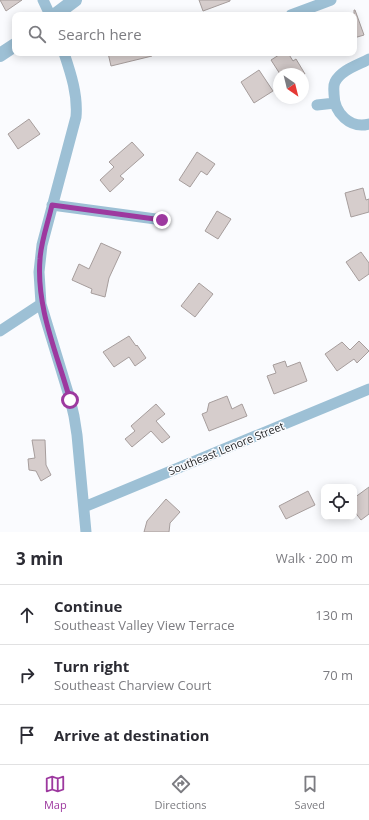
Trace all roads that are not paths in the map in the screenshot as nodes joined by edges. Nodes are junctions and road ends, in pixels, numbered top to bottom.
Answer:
1 (43, 0) edge
2 (75, 0) edge
3 (331, 0) edge
4 (49, 12) edge
5 (59, 12) edge
6 (299, 12) edge
7 (12, 47) edge
8 (0, 55) edge
9 (65, 56) edge
10 (369, 59) edge
11 (335, 103) junction
12 (317, 105) dead end
13 (369, 124) edge
14 (52, 205) junction
15 (162, 220) dead end
16 (41, 304) junction
17 (0, 331) edge
18 (369, 389) edge
19 (84, 507) junction
20 (86, 532) edge

1 - 4 street
2 - 5 street
3 - 6 street
7 - 8 street
9 - 14 street
10 - 11 street
11 - 12 street
11 - 13 street
14 - 15 street
14 - 16 street
16 - 17 street
16 - 19 street
18 - 19 street, Southeast Lenore Street
19 - 20 street

